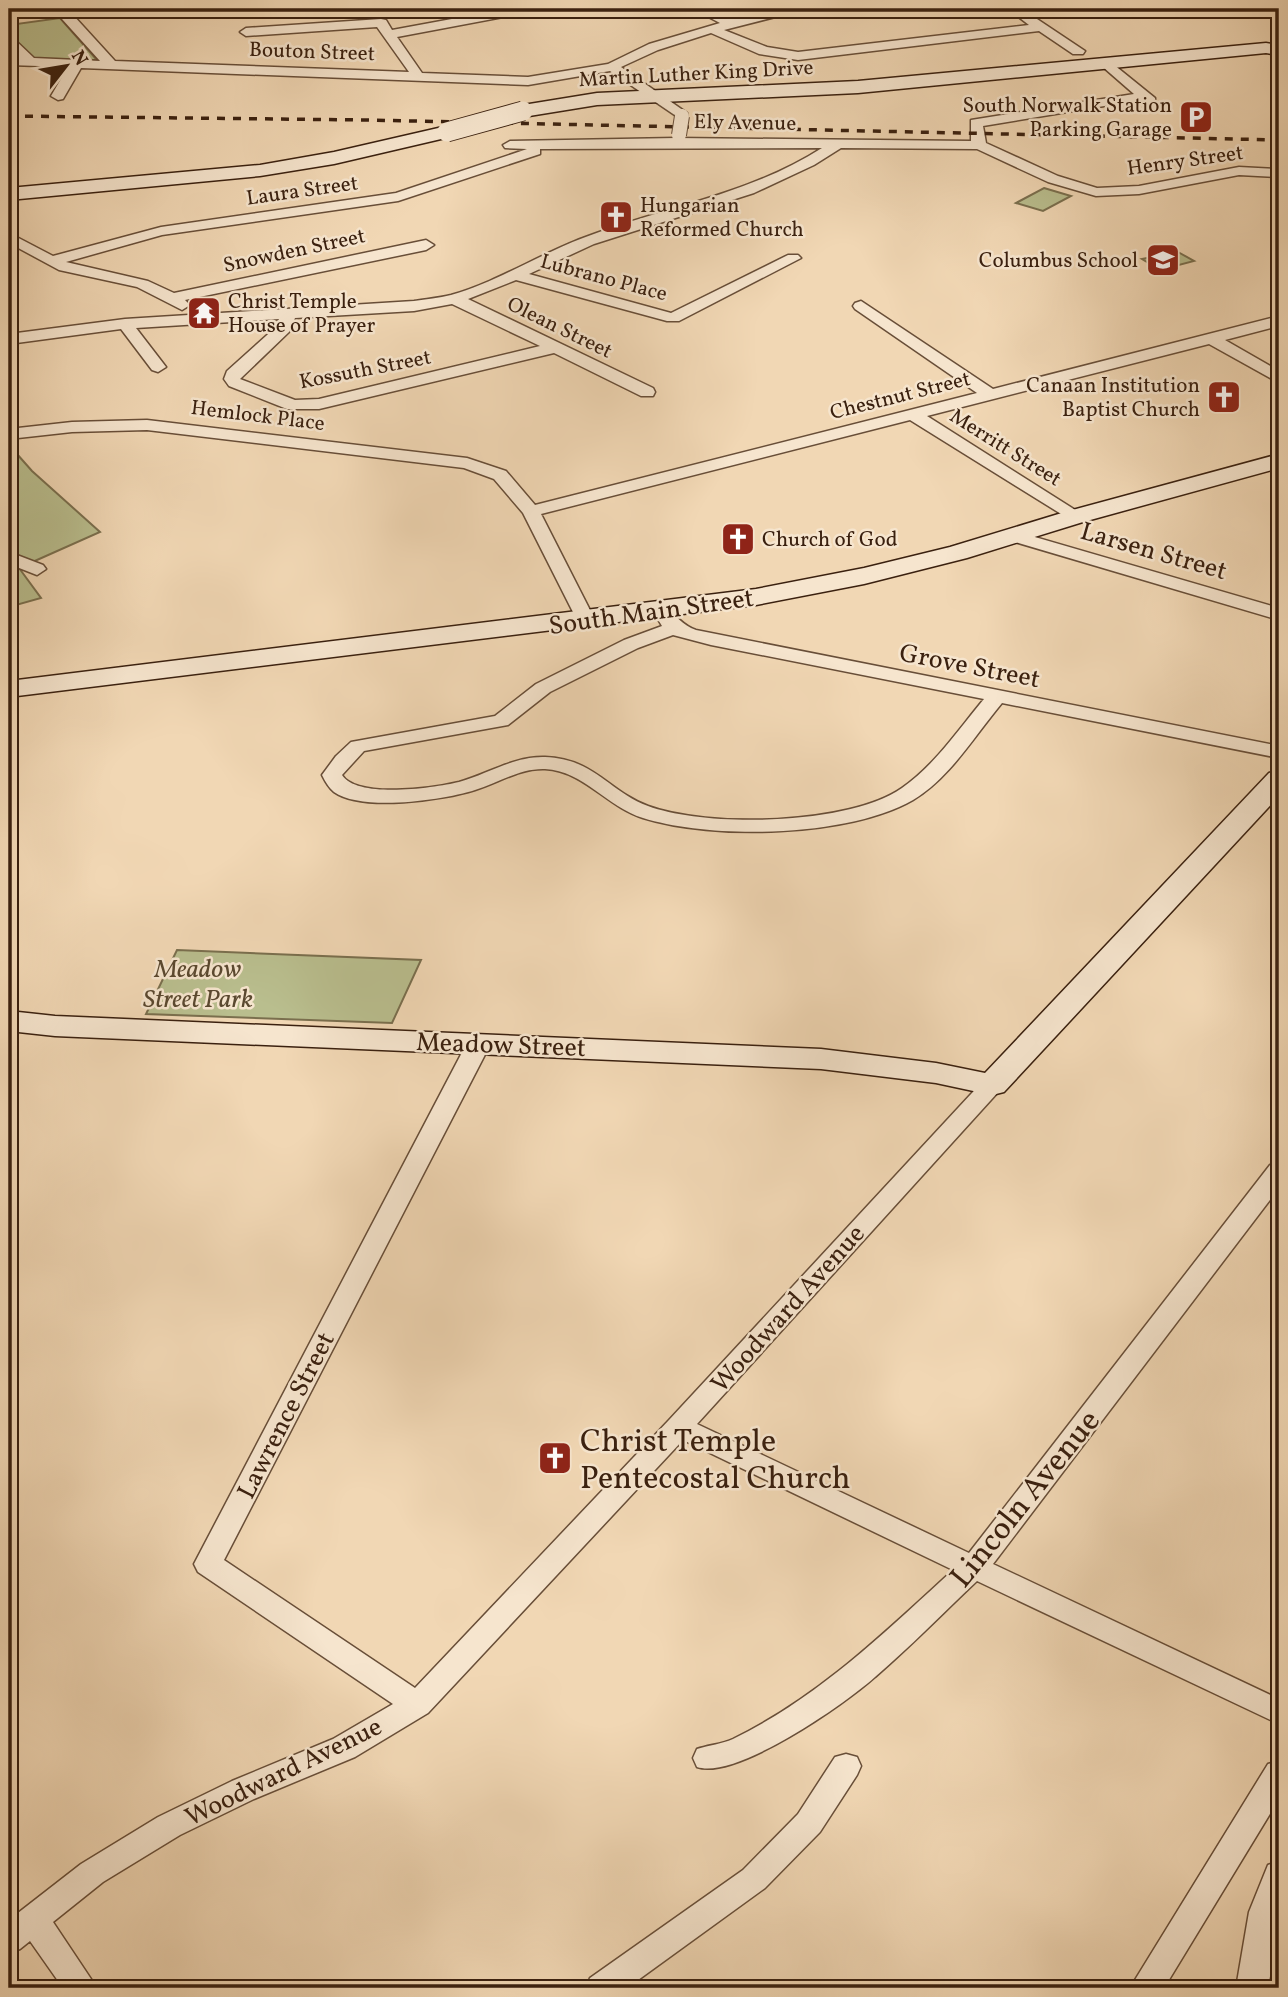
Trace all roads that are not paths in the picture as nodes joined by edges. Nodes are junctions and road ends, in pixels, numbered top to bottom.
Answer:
1 (67, 9) edge
2 (373, 9) edge
3 (525, 9) edge
4 (699, 9) edge
5 (791, 9) edge
6 (1014, 9) edge
7 (380, 23) junction
8 (734, 24) junction
9 (1043, 27) junction
10 (714, 30) junction
11 (246, 32) dead end
12 (388, 35) junction
13 (9, 42) edge
14 (1276, 49) edge
15 (1077, 51) dead end
16 (9, 61) edge
17 (30, 61) junction
18 (77, 63) junction
19 (110, 64) junction
20 (1108, 64) junction
21 (612, 67) junction
22 (416, 76) junction
23 (655, 95) junction
24 (58, 96) dead end
25 (677, 138) junction
26 (836, 144) junction
27 (510, 145) dead end
28 (553, 145) junction
29 (979, 145) junction
30 (1279, 173) edge
31 (9, 194) edge
32 (9, 237) edge
33 (426, 245) dead end
34 (793, 258) dead end
35 (52, 261) junction
36 (516, 275) junction
37 (172, 298) junction
38 (455, 299) junction
39 (861, 306) dead end
40 (288, 314) junction
41 (202, 319) junction
42 (1279, 321) edge
43 (125, 324) junction
44 (1211, 338) junction
45 (9, 339) edge
46 (554, 348) junction
47 (158, 367) dead end
48 (1279, 378) edge
49 (647, 392) dead end
50 (992, 396) junction
51 (914, 415) junction
52 (9, 434) edge
53 (1279, 461) edge
54 (531, 511) junction
55 (1074, 517) junction
56 (1014, 536) junction
57 (9, 557) edge
58 (37, 569) dead end
59 (1279, 614) edge
60 (668, 619) junction
61 (586, 620) junction
62 (9, 689) edge
63 (996, 697) junction
64 (1279, 752) edge
65 (1277, 787) edge
66 (9, 1021) edge
67 (479, 1043) junction
68 (992, 1085) junction
69 (1279, 1171) edge
70 (679, 1427) junction
71 (975, 1566) junction
72 (417, 1705) junction
73 (1279, 1712) edge
74 (708, 1758) dead end
75 (846, 1766) dead end
76 (1279, 1773) edge
77 (1279, 1874) edge
78 (21, 1929) edge
79 (81, 1988) edge
80 (602, 1988) edge
81 (1146, 1988) edge
82 (1252, 1988) edge

1 - 19 street
2 - 7 street
3 - 12 street
4 - 8 street
5 - 8 street, Bouton Street
6 - 9 street
7 - 11 street
7 - 12 street
8 - 10 street, Bouton Street
9 - 10 street
9 - 15 street
10 - 21 street, Bouton Street
12 - 22 street
13 - 17 street
14 - 20 main road, Martin Luther King Drive
16 - 17 street, Bouton Street
17 - 18 street, Bouton Street
18 - 19 street, Bouton Street
18 - 24 street
19 - 22 street, Bouton Street
20 - 23 main road, Martin Luther King Drive
20 - 29 street
21 - 22 street, Bouton Street
21 - 23 street
23 - 25 street, bridge
23 - 31 main road, Martin Luther King Drive, bridge
25 - 26 street, Ely Avenue
25 - 28 street, Ely Avenue
26 - 29 street, Ely Avenue
26 - 36 street
27 - 28 street, Ely Avenue
28 - 35 street, Laura Street
29 - 30 street, Henry Street
32 - 35 street
33 - 37 street, Snowden Street
34 - 36 street, Lubrano Place
35 - 37 street
36 - 38 street
37 - 41 street
38 - 40 street
38 - 46 street, Olean Street
39 - 50 street
40 - 41 street
40 - 46 street, Kossuth Street
41 - 43 street
42 - 44 street, Chestnut Street
43 - 45 street
43 - 47 street
44 - 48 street
44 - 50 street, Chestnut Street
46 - 49 street, Olean Street
50 - 51 street, Chestnut Street
51 - 54 street, Chestnut Street
51 - 55 street, Merritt Street
52 - 54 street, Hemlock Place
53 - 55 main road, South Main Street
54 - 61 street
55 - 56 main road, South Main Street
56 - 59 street, Larsen Street
56 - 60 main road, South Main Street
57 - 58 street
60 - 61 main road, South Main Street
60 - 63 street, Grove Street
60 - 63 street
61 - 62 main road, South Main Street
63 - 64 street, Grove Street
65 - 68 main road, Woodward Avenue
66 - 67 main road, Meadow Street
67 - 68 main road, Meadow Street
67 - 72 street, Lawrence Street
68 - 70 street, Woodward Avenue
69 - 71 street, Lincoln Avenue
70 - 71 street
70 - 72 street, Woodward Avenue
71 - 73 street
71 - 74 street, Lincoln Avenue
72 - 78 street, Woodward Avenue
75 - 80 street
76 - 81 street
77 - 82 street
78 - 79 street

